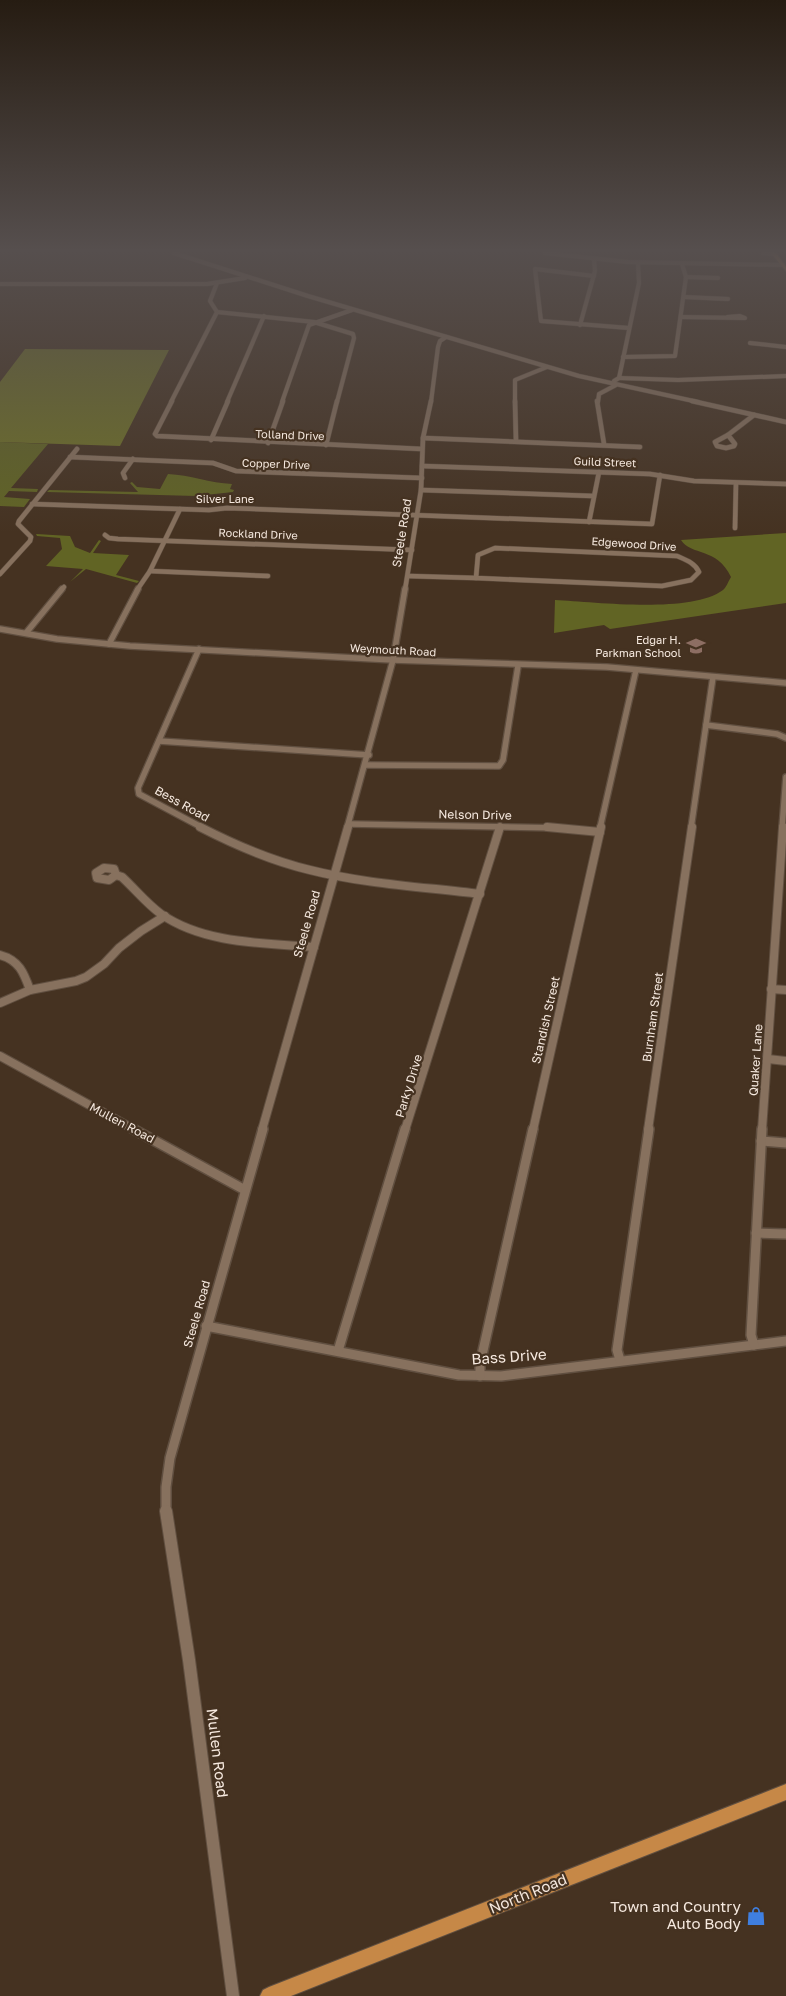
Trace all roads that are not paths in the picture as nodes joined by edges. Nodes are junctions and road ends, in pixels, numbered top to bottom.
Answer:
1 (199, 346) edge
2 (251, 346) edge
3 (302, 346) edge
4 (352, 346) edge
5 (439, 346) edge
6 (477, 346) edge
7 (625, 346) edge
8 (677, 346) edge
9 (773, 346) edge
10 (786, 348) edge
11 (623, 358) junction
12 (547, 367) junction
13 (786, 376) edge
14 (619, 378) junction
15 (610, 383) junction
16 (616, 385) junction
17 (754, 415) junction
18 (786, 422) edge
19 (728, 435) dead end
20 (423, 438) junction
21 (211, 440) junction
22 (516, 441) junction
23 (268, 443) junction
24 (604, 444) junction
25 (326, 445) junction
26 (640, 447) dead end
27 (77, 449) dead end
28 (422, 449) junction
29 (70, 457) junction
30 (133, 459) junction
31 (422, 466) junction
32 (599, 472) junction
33 (660, 475) junction
34 (126, 478) dead end
35 (422, 478) junction
36 (736, 483) junction
37 (786, 484) edge
38 (421, 490) junction
39 (592, 496) junction
40 (32, 504) junction
41 (180, 509) junction
42 (418, 516) junction
43 (589, 522) junction
44 (735, 528) dead end
45 (105, 535) dead end
46 (165, 540) junction
47 (412, 550) junction
48 (150, 571) junction
49 (0, 574) edge
50 (268, 576) dead end
51 (408, 576) junction
52 (476, 578) junction
53 (64, 587) dead end
54 (0, 629) edge
55 (26, 633) junction
56 (110, 644) junction
57 (199, 649) junction
58 (393, 660) junction
59 (518, 666) junction
60 (636, 670) junction
61 (712, 677) junction
62 (786, 683) edge
63 (706, 725) junction
64 (786, 738) edge
65 (159, 741) junction
66 (369, 755) junction
67 (366, 765) junction
68 (786, 777) edge
69 (350, 824) junction
70 (500, 827) junction
71 (600, 832) junction
72 (116, 875) dead end
73 (334, 876) junction
74 (480, 894) junction
75 (165, 916) junction
76 (314, 947) junction
77 (0, 955) edge
78 (771, 989) junction
79 (30, 990) junction
80 (786, 990) edge
81 (0, 1003) edge
82 (0, 1056) edge
83 (768, 1059) junction
84 (786, 1061) edge
85 (761, 1141) junction
86 (786, 1143) edge
87 (245, 1190) junction
88 (756, 1233) junction
89 (786, 1234) edge
90 (206, 1326) junction
91 (786, 1341) edge
92 (754, 1345) junction
93 (338, 1351) junction
94 (620, 1360) junction
95 (480, 1376) junction
96 (166, 1515) joint
97 (786, 1792) edge
98 (233, 1996) edge
99 (269, 1996) edge

1 - 21 street, Tolland Drive
2 - 21 street
3 - 23 street
4 - 25 street
5 - 20 street, Steele Road
6 - 12 street
7 - 11 street
8 - 11 street
9 - 10 street
11 - 14 street
12 - 15 street
12 - 22 street
13 - 14 street
14 - 15 street
15 - 16 street
16 - 17 street
16 - 24 street
17 - 18 street
17 - 19 street
20 - 22 street
20 - 28 street, Steele Road
21 - 23 street, Tolland Drive
22 - 24 street
23 - 25 street, Tolland Drive
24 - 26 street
25 - 28 street, Tolland Drive
27 - 29 street
28 - 31 street, Steele Road
29 - 30 street, Copper Drive
29 - 40 street
30 - 34 street
30 - 35 street, Copper Drive
31 - 32 street, Guild Street
31 - 35 street, Steele Road
32 - 33 street, Guild Street
32 - 39 street
33 - 36 street, Guild Street
33 - 43 street, Silver Lane
35 - 38 street, Steele Road
36 - 37 street, Guild Street
36 - 44 street
38 - 39 street
38 - 42 street, Steele Road
39 - 43 street
40 - 41 street, Silver Lane
40 - 49 street
41 - 42 street, Silver Lane
41 - 46 street
42 - 43 street, Silver Lane
42 - 47 street, Steele Road
45 - 46 street, Rockland Drive
46 - 47 street, Rockland Drive
46 - 48 street
47 - 51 street, Steele Road
48 - 50 street
48 - 56 street
51 - 52 street, Edgewood Drive
51 - 58 street, Steele Road
52 - 52 street, Edgewood Drive
53 - 55 street
54 - 55 street, Weymouth Road
55 - 56 street, Weymouth Road
56 - 57 street, Weymouth Road
57 - 58 street, Weymouth Road
57 - 65 street, Bess Road
58 - 59 street, Weymouth Road
58 - 66 street, Steele Road
59 - 60 street, Weymouth Road
59 - 67 street
60 - 61 street, Weymouth Road
60 - 71 street, Standish Street
61 - 62 street, Weymouth Road
61 - 63 street, Burnham Street
63 - 64 street
63 - 94 street, Burnham Street
65 - 66 street
65 - 73 street, Bess Road
66 - 67 street, Steele Road
67 - 69 street, Steele Road
68 - 78 street, Quaker Lane
69 - 70 street, Nelson Drive
69 - 73 street, Steele Road
70 - 71 street, Nelson Drive
70 - 74 street, Parky Drive
71 - 95 street, Standish Street
72 - 75 street
73 - 74 street
73 - 76 street, Steele Road
74 - 93 street, Parky Drive
75 - 76 street
75 - 79 street
76 - 87 street, Steele Road
77 - 79 street
78 - 80 street
78 - 83 street, Quaker Lane
79 - 81 street
82 - 87 street, Mullen Road
83 - 84 street
83 - 85 street, Quaker Lane
85 - 86 street
85 - 88 street, Quaker Lane
87 - 90 street, Steele Road
88 - 89 street
88 - 92 street, Quaker Lane
90 - 93 street, Bass Drive
90 - 96 street, Steele Road
91 - 92 street, Bass Drive
92 - 94 street, Bass Drive
93 - 95 street, Bass Drive
94 - 95 street, Bass Drive
96 - 98 street, Mullen Road
97 - 99 main road, North Road

